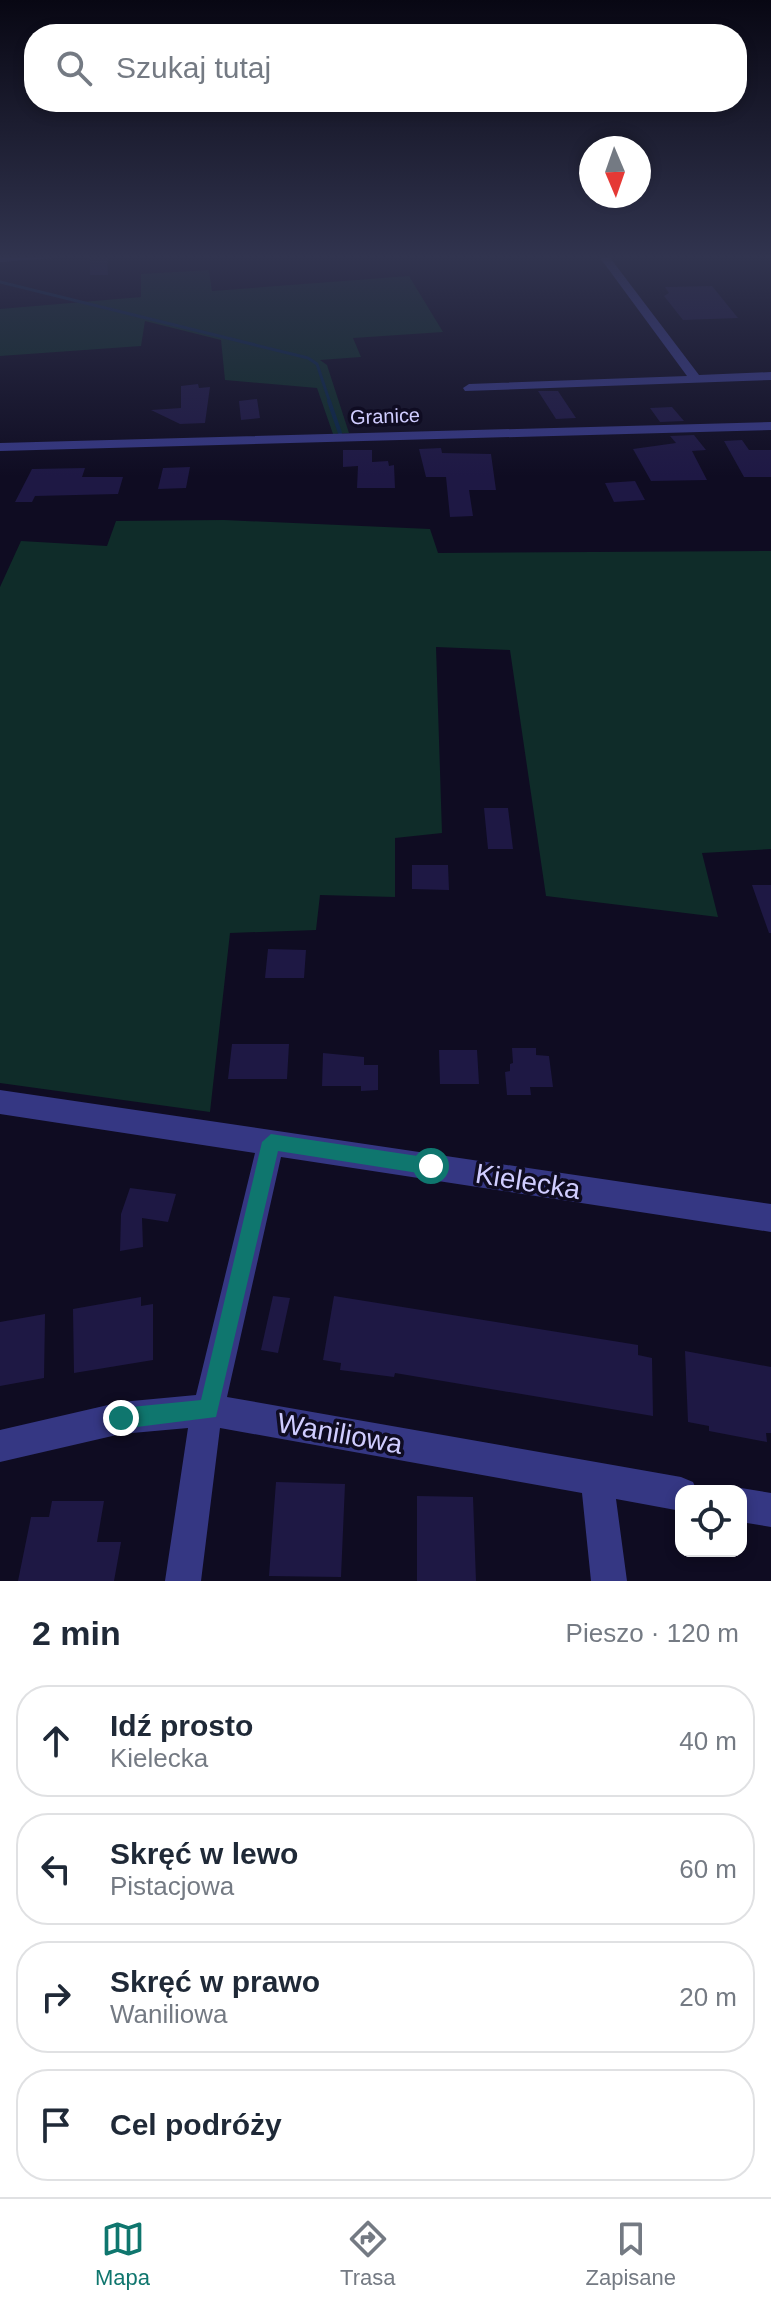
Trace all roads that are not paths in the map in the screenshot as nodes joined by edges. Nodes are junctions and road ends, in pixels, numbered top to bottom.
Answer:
1 (658, 329) edge
2 (771, 376) edge
3 (696, 379) junction
4 (469, 388) dead end
5 (771, 426) edge
6 (0, 447) edge
7 (0, 1102) edge
8 (271, 1142) junction
9 (771, 1218) edge
10 (209, 1410) junction
11 (0, 1446) edge
12 (597, 1479) junction
13 (675, 1493) edge
14 (747, 1506) edge
15 (771, 1510) edge
16 (183, 1581) edge
17 (609, 1581) edge

1 - 3 street
2 - 3 street
3 - 4 street
5 - 6 street, Granice
7 - 8 street, Kielecka
8 - 9 street, Kielecka
8 - 10 street
10 - 11 street, Waniliowa
10 - 12 street, Waniliowa
10 - 16 street
12 - 13 street, Waniliowa
12 - 17 street
14 - 15 street

